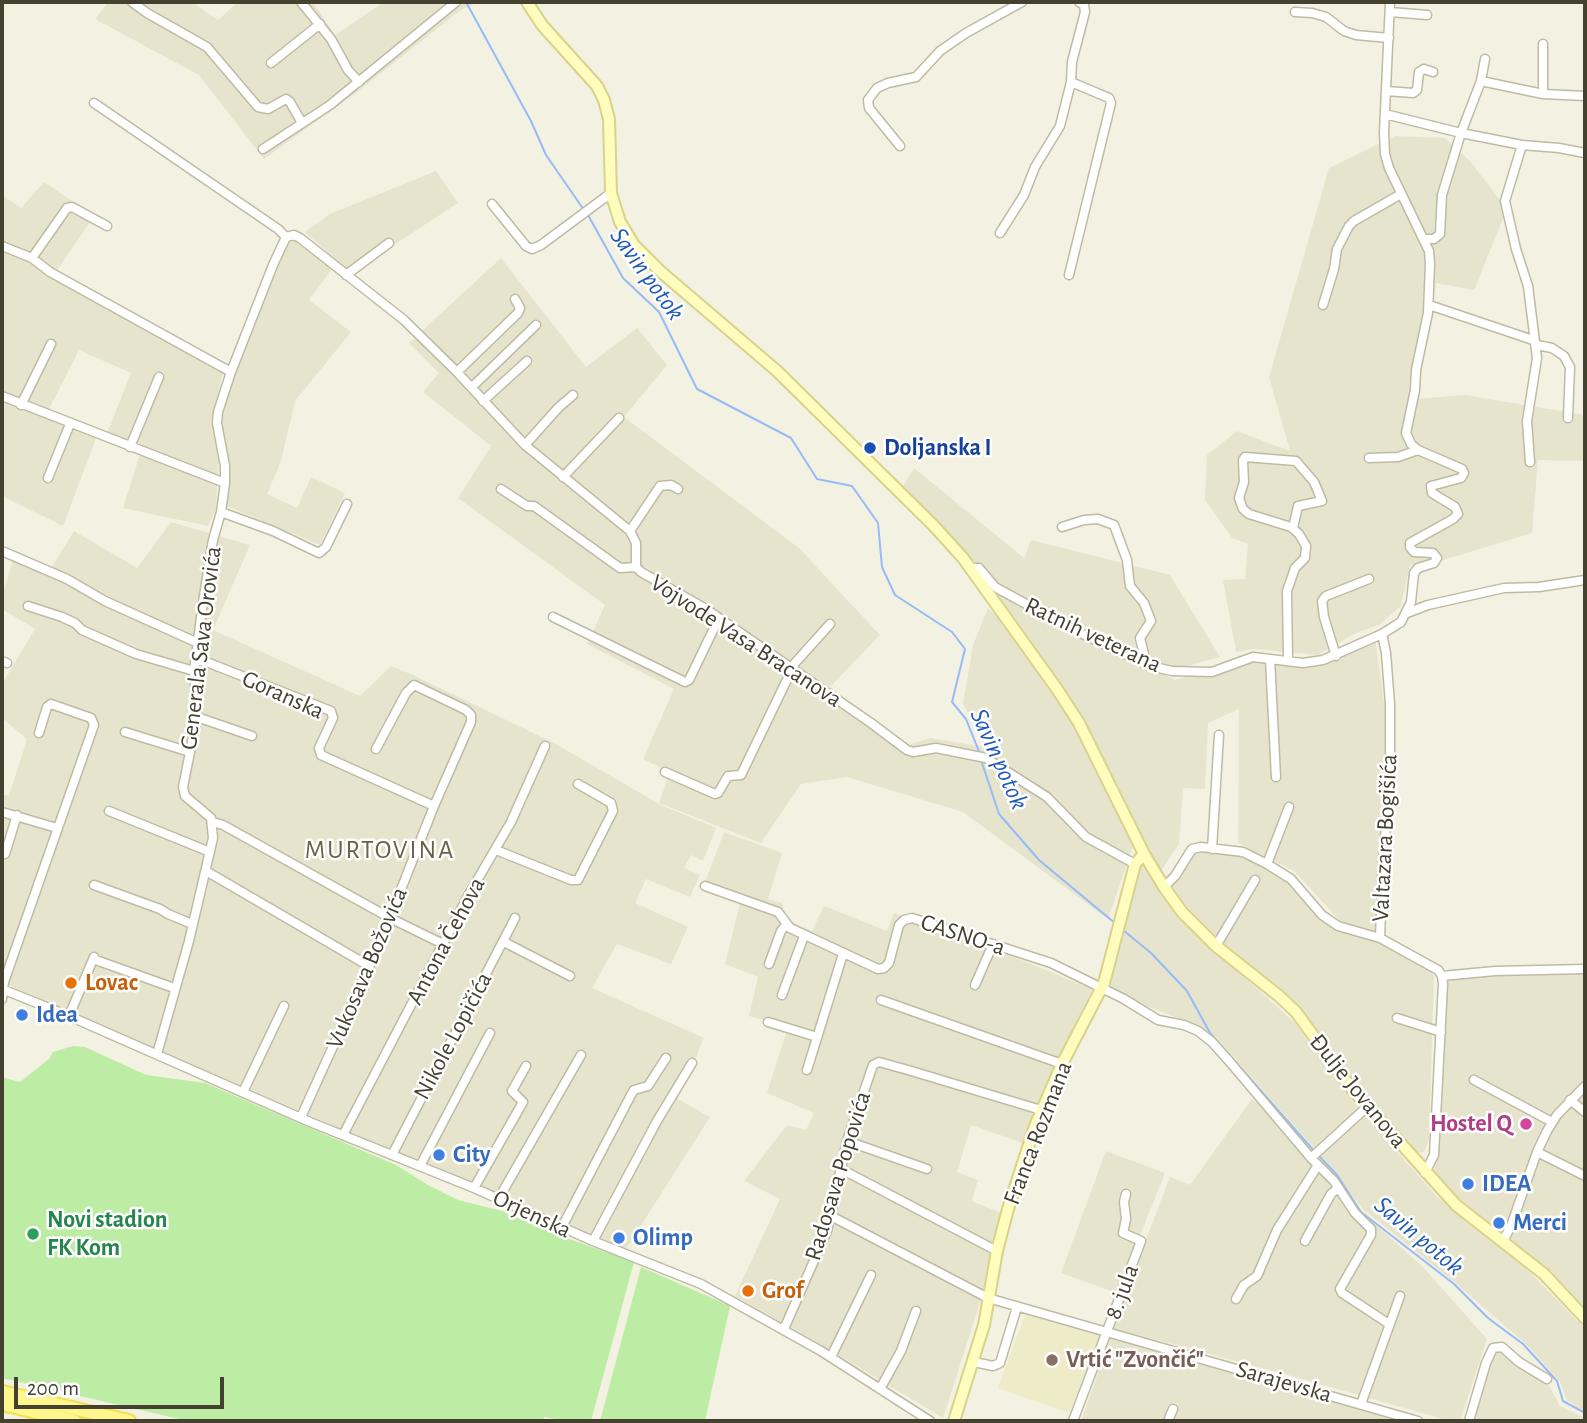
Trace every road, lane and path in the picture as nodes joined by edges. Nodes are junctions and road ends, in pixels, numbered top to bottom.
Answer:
1 (132, 2) edge
2 (301, 2) edge
3 (456, 2) edge
4 (527, 2) edge
5 (1022, 2) edge
6 (1079, 2) edge
7 (1390, 2) edge
8 (1295, 12) dead end
9 (1390, 12) junction
10 (1427, 15) dead end
11 (320, 24) junction
12 (1389, 38) junction
13 (1543, 44) dead end
14 (1485, 59) dead end
15 (271, 63) dead end
16 (1433, 72) dead end
17 (359, 82) junction
18 (1071, 82) junction
19 (1481, 82) junction
20 (1386, 91) junction
21 (1543, 94) junction
22 (1585, 96) edge
23 (94, 103) dead end
24 (1385, 114) junction
25 (302, 123) junction
26 (1461, 133) junction
27 (1522, 145) junction
28 (900, 146) dead end
29 (263, 149) dead end
30 (1585, 153) edge
31 (611, 192) junction
32 (1401, 194) junction
33 (492, 204) dead end
34 (107, 226) dead end
35 (1000, 233) dead end
36 (286, 237) junction
37 (1424, 239) junction
38 (389, 243) dead end
39 (2, 246) edge
40 (32, 258) junction
41 (346, 275) junction
42 (1069, 275) dead end
43 (515, 299) dead end
44 (1323, 305) dead end
45 (1429, 305) junction
46 (536, 325) dead end
47 (1533, 341) junction
48 (51, 344) dead end
49 (527, 361) dead end
50 (231, 372) junction
51 (457, 372) junction
52 (159, 377) dead end
53 (472, 387) junction
54 (573, 395) dead end
55 (2, 396) edge
56 (484, 401) junction
57 (21, 405) junction
58 (619, 418) dead end
59 (1568, 418) dead end
60 (70, 424) junction
61 (525, 445) junction
62 (130, 447) junction
63 (1418, 450) junction
64 (1369, 458) dead end
65 (1530, 462) dead end
66 (563, 477) junction
67 (48, 478) dead end
68 (225, 483) junction
69 (501, 489) dead end
70 (678, 489) dead end
71 (347, 504) dead end
72 (221, 512) junction
73 (1062, 527) dead end
74 (1293, 528) junction
75 (630, 531) junction
76 (2, 551) edge
77 (636, 567) junction
78 (971, 568) junction
79 (1369, 579) dead end
80 (1585, 580) edge
81 (28, 606) dead end
82 (1407, 613) junction
83 (553, 617) dead end
84 (719, 618) junction
85 (830, 624) dead end
86 (1382, 634) junction
87 (198, 643) junction
88 (1336, 656) junction
89 (1270, 659) junction
90 (196, 660) junction
91 (1288, 660) junction
92 (1143, 663) junction
93 (793, 669) junction
94 (194, 671) junction
95 (197, 717) junction
96 (125, 732) dead end
97 (39, 733) dead end
98 (1219, 735) dead end
99 (252, 736) dead end
100 (545, 746) dead end
101 (376, 749) dead end
102 (190, 752) junction
103 (665, 772) dead end
104 (1276, 777) dead end
105 (578, 784) dead end
106 (434, 806) junction
107 (1289, 807) dead end
108 (109, 811) dead end
109 (2, 812) edge
110 (17, 815) junction
111 (213, 822) junction
112 (57, 828) junction
113 (496, 849) junction
114 (1212, 849) junction
115 (210, 852) junction
116 (5, 854) dead end
117 (1144, 854) junction
118 (1135, 864) junction
119 (1267, 864) junction
120 (206, 870) junction
121 (1255, 880) dead end
122 (94, 886) dead end
123 (705, 886) dead end
124 (1164, 887) junction
125 (390, 918) junction
126 (515, 918) dead end
127 (192, 924) junction
128 (786, 925) junction
129 (804, 936) junction
130 (1380, 939) junction
131 (504, 942) junction
132 (993, 944) junction
133 (445, 945) junction
134 (1216, 946) junction
135 (843, 954) junction
136 (769, 964) dead end
137 (369, 966) junction
138 (1585, 969) edge
139 (570, 976) dead end
140 (1442, 976) junction
141 (975, 985) dead end
142 (174, 988) junction
143 (1102, 988) junction
144 (2, 993) edge
145 (782, 995) dead end
146 (881, 1000) dead end
147 (284, 1006) dead end
148 (69, 1016) junction
149 (1397, 1018) dead end
150 (768, 1022) dead end
151 (1441, 1032) junction
152 (490, 1033) dead end
153 (817, 1037) junction
154 (157, 1054) junction
155 (581, 1055) dead end
156 (666, 1058) dead end
157 (692, 1063) dead end
158 (1062, 1064) junction
159 (526, 1066) dead end
160 (807, 1070) dead end
161 (1474, 1080) dead end
162 (1585, 1086) edge
163 (243, 1092) junction
164 (1570, 1100) junction
165 (1367, 1107) junction
166 (1041, 1110) junction
167 (1585, 1112) edge
168 (301, 1118) junction
169 (1552, 1122) junction
170 (343, 1136) junction
171 (847, 1140) junction
172 (1537, 1152) junction
173 (392, 1155) junction
174 (1316, 1157) junction
175 (420, 1166) junction
176 (841, 1169) junction
177 (927, 1169) dead end
178 (1425, 1173) junction
179 (1585, 1176) edge
180 (474, 1188) junction
181 (1338, 1188) junction
182 (1126, 1194) dead end
183 (499, 1198) junction
184 (831, 1216) junction
185 (562, 1227) junction
186 (593, 1241) junction
187 (1305, 1241) dead end
188 (1503, 1241) junction
189 (997, 1251) junction
190 (871, 1275) dead end
191 (1400, 1296) dead end
192 (988, 1298) junction
193 (1236, 1299) dead end
194 (1017, 1307) junction
195 (916, 1311) dead end
196 (1585, 1318) edge
197 (1389, 1324) junction
198 (784, 1329) junction
199 (1107, 1332) junction
200 (831, 1357) junction
201 (974, 1362) junction
202 (1547, 1379) dead end
203 (880, 1389) junction
204 (2, 1392) edge
205 (2, 1404) edge
206 (1361, 1404) junction
207 (1173, 1409) dead end
208 (1377, 1409) junction
209 (74, 1421) edge
210 (129, 1421) edge
211 (930, 1421) edge
212 (954, 1421) edge
213 (1073, 1421) edge
214 (1168, 1421) edge
215 (1374, 1421) edge
216 (1418, 1421) edge
217 (1469, 1421) edge

1 - 25 street
2 - 11 street
3 - 17 street
4 - 31 street, Đulje Jovanova
5 - 28 street
6 - 18 street
7 - 9 street
8 - 12 street
9 - 10 street
9 - 12 street
11 - 15 street
11 - 17 street
12 - 20 street
13 - 21 street
14 - 19 street
16 - 20 street
17 - 25 street
18 - 35 street
18 - 42 street
19 - 21 street
19 - 26 street
20 - 24 street
21 - 22 street
23 - 36 street
24 - 26 street
24 - 32 street
25 - 29 street
26 - 27 street
26 - 37 street
27 - 30 street
27 - 47 street
31 - 33 street
31 - 78 street, Đulje Jovanova
32 - 37 street
32 - 44 street
34 - 40 street
36 - 41 street
36 - 50 street, Generala Sava Orovića
37 - 45 street
38 - 41 street
39 - 40 street
40 - 50 street
41 - 51 street
43 - 51 street
45 - 47 street
45 - 63 street
46 - 53 street
47 - 59 street
47 - 65 street
48 - 57 street
49 - 56 street
50 - 68 street, Generala Sava Orovića
51 - 53 street
52 - 62 street
53 - 56 street
54 - 61 street
55 - 57 street
56 - 61 street
57 - 60 street
58 - 66 street
60 - 62 street
60 - 67 street
61 - 66 street
62 - 68 street
63 - 64 street
63 - 82 street
66 - 75 street
68 - 72 street, Generala Sava Orovića
69 - 77 street
70 - 75 street
71 - 72 street
72 - 87 street, Generala Sava Orovića
73 - 92 street
74 - 74 street
74 - 91 street
75 - 77 street, Vojvode Vasa Bracanova
76 - 87 street
77 - 84 street, Vojvode Vasa Bracanova
78 - 92 street, Ratnih veterana
78 - 117 street, Đulje Jovanova
79 - 88 street
80 - 82 street, Ratnih veterana
81 - 94 street
82 - 86 street, Ratnih veterana
83 - 84 street
84 - 93 street, Vojvode Vasa Bracanova
85 - 93 street
86 - 88 street, Ratnih veterana
86 - 130 street, Valtazara Bogišića
87 - 90 street, Generala Sava Orovića
88 - 91 street, Ratnih veterana
89 - 91 street, Ratnih veterana
89 - 92 street, Ratnih veterana
89 - 104 street
90 - 94 street, Generala Sava Orovića
90 - 106 street, Goranska
93 - 103 street
93 - 118 street, Vojvode Vasa Bracanova
94 - 95 street, Generala Sava Orovića
95 - 99 street
95 - 102 street, Generala Sava Orovića
96 - 102 street
97 - 112 street
98 - 114 street
100 - 113 street, Antona Čehova
101 - 106 street, Vukosava Božovića
102 - 111 street, Generala Sava Orovića
105 - 113 street
106 - 125 street, Vukosava Božovića
107 - 119 street
108 - 115 street
109 - 110 street
110 - 112 street
110 - 116 street
111 - 115 street
111 - 125 street
112 - 144 street
113 - 133 street, Antona Čehova
114 - 119 street
114 - 124 street
115 - 120 street
117 - 118 street, Franca Rozmana
117 - 124 street, Đulje Jovanova
118 - 143 street, Franca Rozmana
119 - 130 street
120 - 127 street
120 - 137 street
121 - 134 street
122 - 127 street
123 - 128 street, CASNO-a
124 - 134 street, Đulje Jovanova
125 - 133 street
125 - 137 street, Vukosava Božovića
126 - 131 street, Nikole Lopičića
127 - 142 street
128 - 129 street, CASNO-a
128 - 136 street
129 - 135 street, CASNO-a
129 - 145 street
130 - 140 street, Valtazara Bogišića
131 - 139 street
131 - 173 street, Nikole Lopičića
132 - 135 street, CASNO-a
132 - 141 street
132 - 143 street, CASNO-a
133 - 170 street, Antona Čehova
134 - 165 street, Đulje Jovanova
135 - 153 street
137 - 168 street, Vukosava Božovića
138 - 140 street
140 - 151 street
142 - 148 street
142 - 154 street
143 - 158 street, Franca Rozmana
143 - 174 street, CASNO-a
144 - 148 street, Orjenska
146 - 158 street
147 - 163 street
148 - 154 street, Orjenska
149 - 151 street
150 - 153 street
151 - 178 street
152 - 175 street
153 - 160 street
154 - 163 street, Orjenska
155 - 183 street
156 - 185 street
157 - 186 street
158 - 166 street, Franca Rozmana
159 - 180 street
161 - 169 street
162 - 164 street
163 - 168 street, Orjenska
164 - 167 street
164 - 169 street
165 - 174 street
165 - 178 street, Đulje Jovanova
166 - 171 street, Radosava Popovića
166 - 189 street, Franca Rozmana
168 - 170 street, Orjenska
169 - 172 street
170 - 173 street, Orjenska
171 - 176 street, Radosava Popovića
171 - 177 street
172 - 179 street
172 - 188 street
173 - 175 street, Orjenska
174 - 181 street, CASNO-a
174 - 193 street
175 - 180 street, Orjenska
176 - 184 street, Radosava Popovića
176 - 189 street
178 - 188 street, Đulje Jovanova
180 - 183 street, Orjenska
181 - 187 street
181 - 197 street, CASNO-a
182 - 199 street, 8. jula
183 - 185 street, Orjenska
184 - 192 street, Sarajevska
184 - 198 street, Radosava Popovića
185 - 186 street, Orjenska
186 - 198 street, Orjenska
188 - 196 street, Đulje Jovanova
189 - 192 street, Franca Rozmana
190 - 200 street
191 - 197 street
192 - 194 street, Sarajevska
192 - 201 street, Franca Rozmana
194 - 199 street, Sarajevska
194 - 201 street
195 - 203 street
197 - 206 street
198 - 200 street, Orjenska
199 - 206 street, Sarajevska
199 - 213 street, 8. jula
200 - 203 street, Orjenska
201 - 212 street, Franca Rozmana
202 - 217 street
203 - 211 street, Orjenska
204 - 210 main road
205 - 209 main road
206 - 208 street, Sarajevska
207 - 214 street
208 - 215 street
208 - 216 street, Sarajevska

